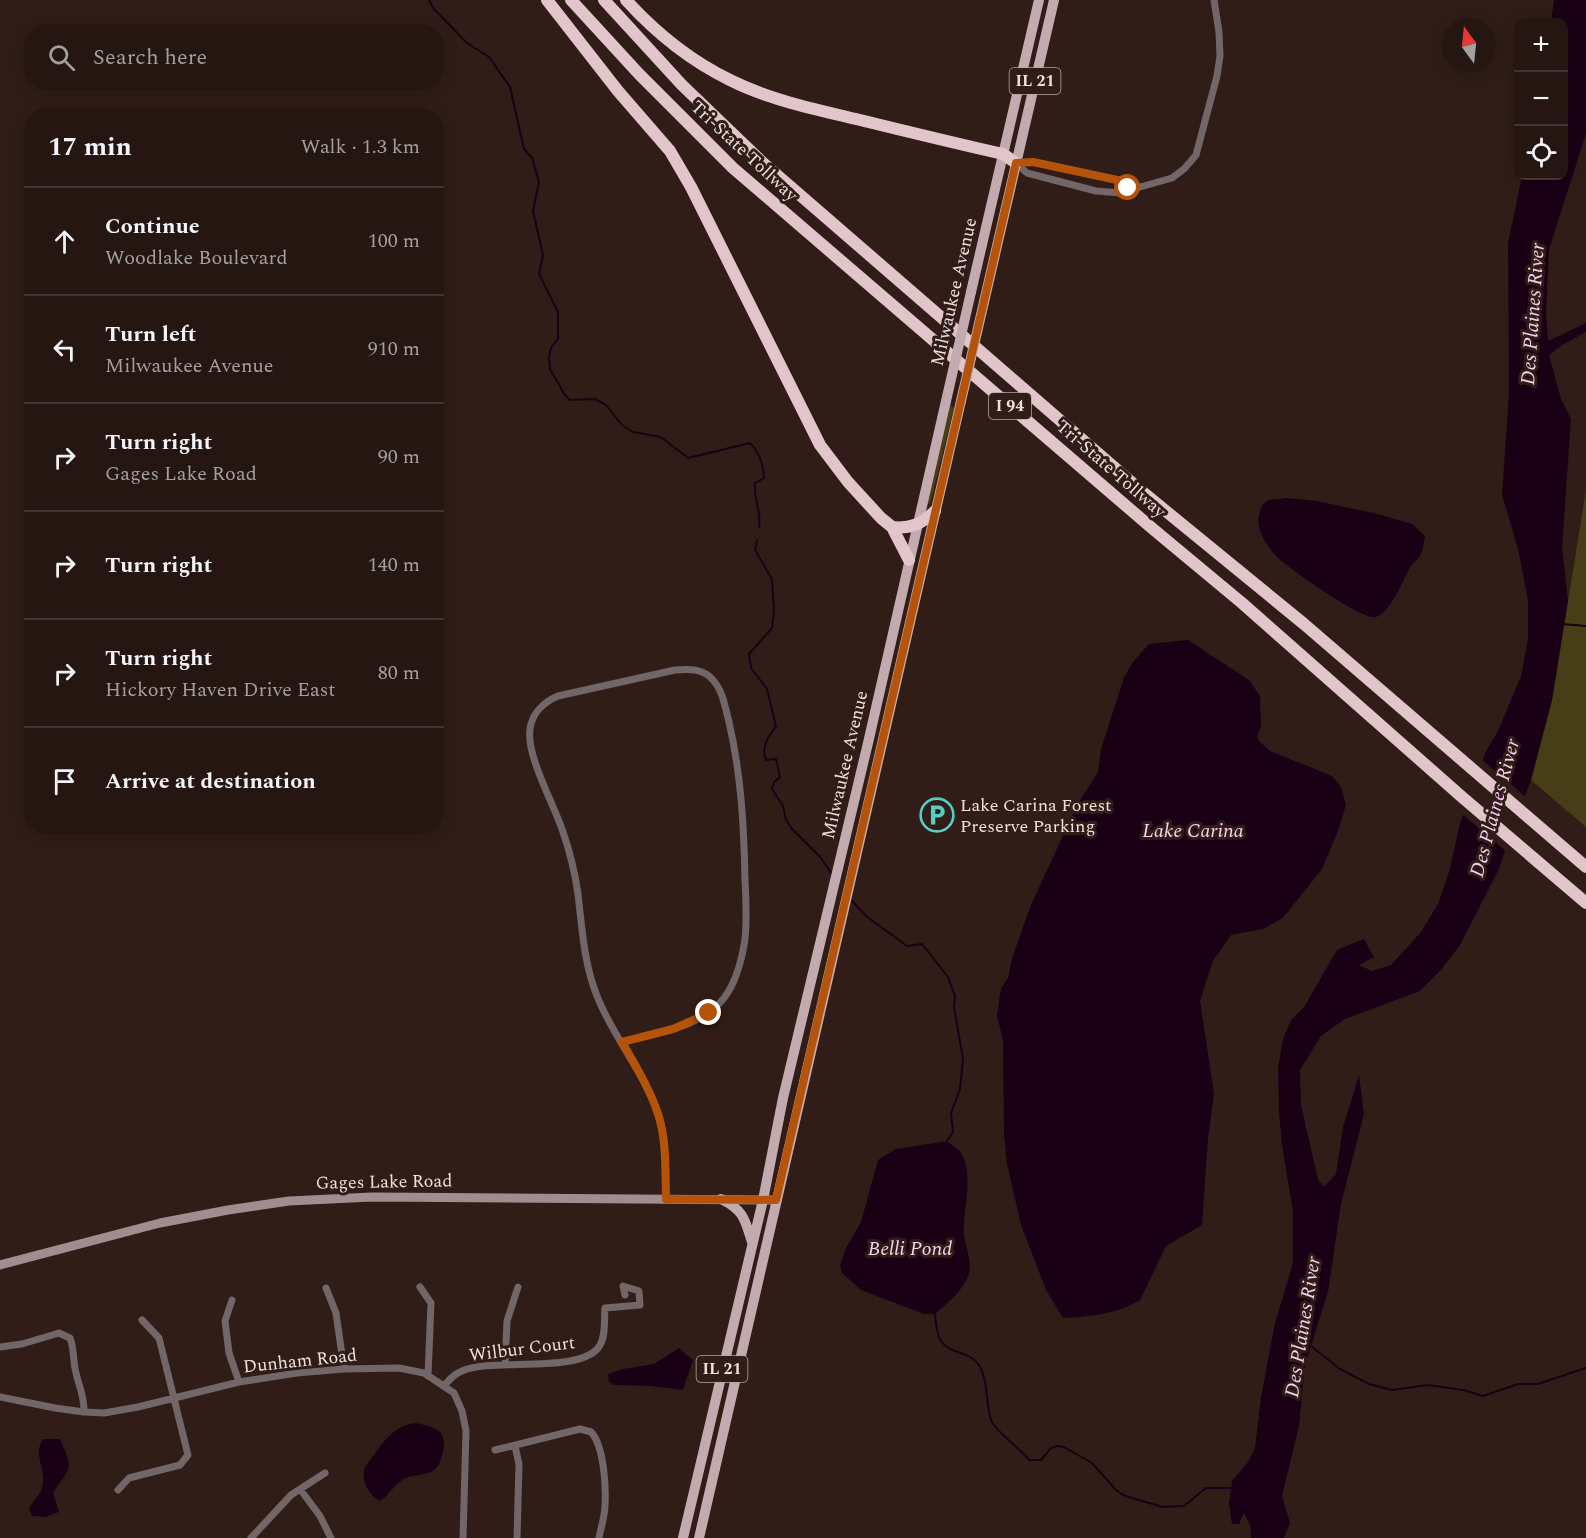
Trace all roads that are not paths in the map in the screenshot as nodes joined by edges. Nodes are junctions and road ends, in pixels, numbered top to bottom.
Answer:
1 (547, 0) edge
2 (571, 0) edge
3 (604, 0) edge
4 (626, 0) edge
5 (1039, 0) edge
6 (1054, 0) edge
7 (1214, 0) edge
8 (1003, 154) junction
9 (1016, 163) junction
10 (1128, 188) junction
11 (935, 512) junction
12 (917, 526) junction
13 (892, 527) junction
14 (909, 560) junction
15 (1586, 867) edge
16 (1586, 903) edge
17 (622, 1042) junction
18 (666, 1199) junction
19 (721, 1199) junction
20 (763, 1200) junction
21 (776, 1200) junction
22 (752, 1242) junction
23 (0, 1265) edge
24 (420, 1287) dead end
25 (518, 1287) dead end
26 (326, 1288) dead end
27 (625, 1295) dead end
28 (232, 1300) dead end
29 (142, 1320) dead end
30 (0, 1347) edge
31 (505, 1365) junction
32 (344, 1370) junction
33 (428, 1376) junction
34 (239, 1382) junction
35 (444, 1386) junction
36 (0, 1397) edge
37 (173, 1398) junction
38 (84, 1412) junction
39 (515, 1446) junction
40 (495, 1450) dead end
41 (325, 1473) dead end
42 (118, 1490) dead end
43 (300, 1490) junction
44 (251, 1538) edge
45 (332, 1538) edge
46 (463, 1538) edge
47 (517, 1538) edge
48 (599, 1538) edge
49 (683, 1538) edge
50 (699, 1538) edge

1 - 13 highway
2 - 16 highway, Tri-State Tollway / I 94
3 - 15 highway, Tri-State Tollway / I 94
4 - 8 highway
5 - 8 main road, Milwaukee Avenue / IL 21
6 - 9 main road, Milwaukee Avenue / IL 21
7 - 10 street
8 - 9 highway
8 - 12 main road, Milwaukee Avenue / IL 21, bridge
9 - 10 street
9 - 10 street
9 - 11 main road, Milwaukee Avenue / IL 21, bridge
11 - 12 highway
11 - 21 main road, Milwaukee Avenue / IL 21
12 - 13 highway
12 - 14 main road, Milwaukee Avenue / IL 21
13 - 14 highway
14 - 20 main road, Milwaukee Avenue / IL 21
17 - 17 street
17 - 18 street
18 - 19 street, Gages Lake Road
18 - 23 street, Gages Lake Road
19 - 20 street, Gages Lake Road
19 - 22 main road
20 - 21 street, Gages Lake Road
20 - 22 main road, Milwaukee Avenue / IL 21
21 - 50 main road, Milwaukee Avenue / IL 21
22 - 49 main road, Milwaukee Avenue / IL 21
24 - 33 street
25 - 31 street
26 - 32 street
27 - 31 street, Wilbur Court
28 - 34 street
29 - 37 street
30 - 38 street
31 - 35 street, Wilbur Court
32 - 33 street, Dunham Road
32 - 34 street, Dunham Road
33 - 35 street, Dunham Road
34 - 37 street, Dunham Road
35 - 46 street, Dunham Road
36 - 38 street, Dunham Road
37 - 38 street, Dunham Road
37 - 42 street
39 - 40 street
39 - 47 street
39 - 48 street
41 - 43 street
43 - 44 street
43 - 45 street

